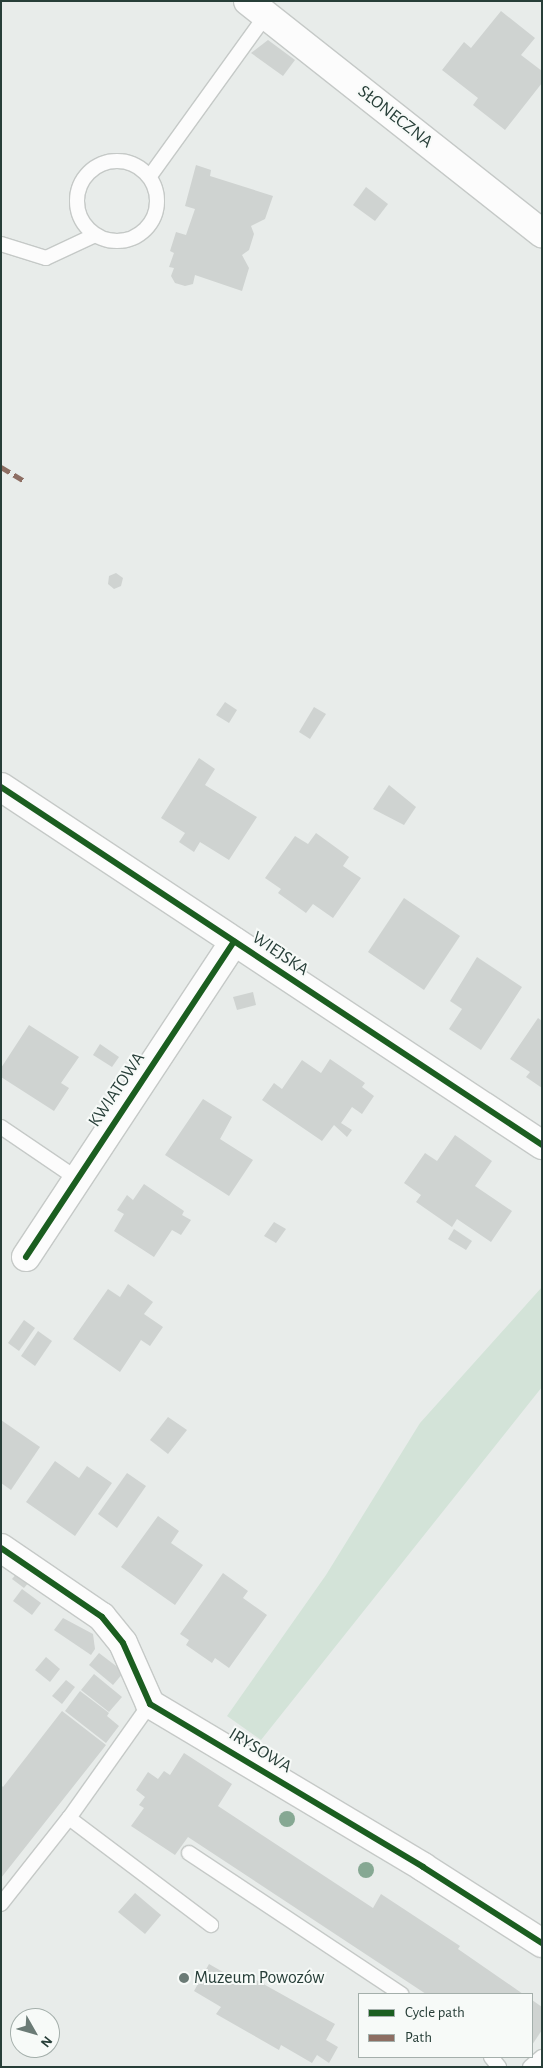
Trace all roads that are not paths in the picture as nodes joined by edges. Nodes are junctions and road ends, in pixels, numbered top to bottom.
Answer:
1 (257, 8) edge
2 (150, 176) junction
3 (542, 233) edge
4 (94, 235) junction
5 (1, 244) edge
6 (1, 787) edge
7 (234, 941) junction
8 (1, 1127) edge
9 (542, 1145) edge
10 (76, 1178) junction
11 (26, 1257) dead end
12 (1, 1548) edge
13 (150, 1704) junction
14 (69, 1818) junction
15 (189, 1853) dead end
16 (1, 1904) edge
17 (211, 1925) dead end
18 (542, 1943) edge
19 (399, 1993) edge
20 (542, 2057) edge
21 (530, 2067) edge

1 - 2 lane
1 - 3 street, SŁONECZNA
2 - 4 lane
2 - 4 lane
4 - 5 lane
6 - 7 street, WIEJSKA
7 - 9 street, WIEJSKA
7 - 10 street, KWIATOWA
8 - 10 lane
10 - 11 street, KWIATOWA
12 - 13 street
13 - 14 lane
13 - 18 street, IRYSOWA
14 - 16 lane
14 - 17 lane
15 - 19 lane
20 - 21 lane

